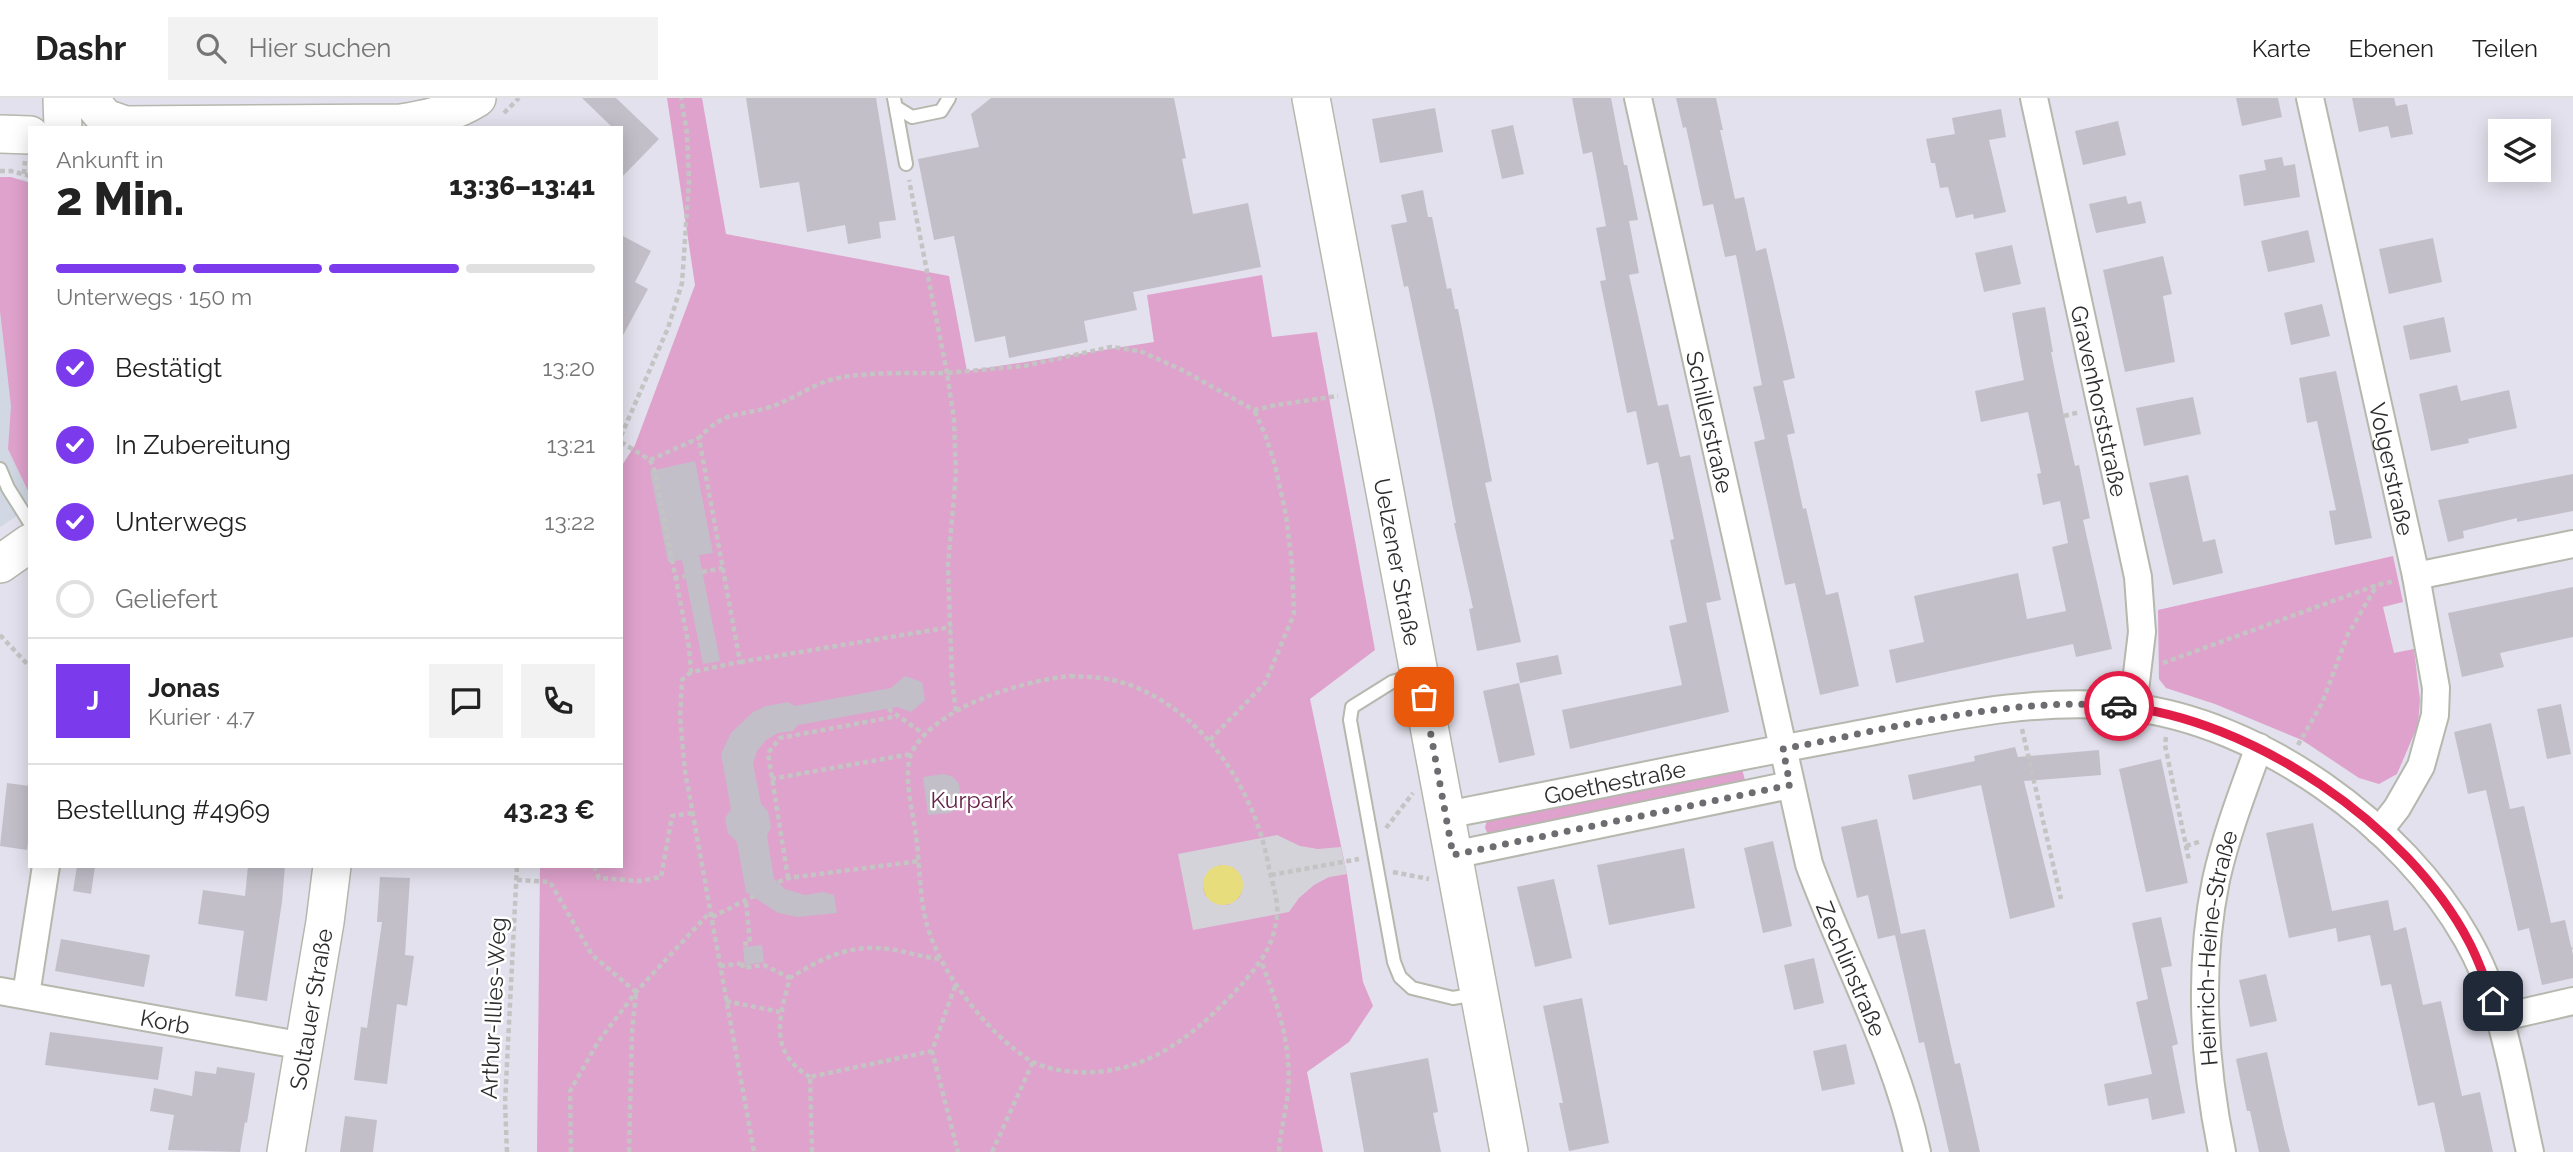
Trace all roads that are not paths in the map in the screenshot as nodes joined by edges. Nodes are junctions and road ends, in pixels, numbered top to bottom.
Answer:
1 (477, 98) edge
2 (490, 98) edge
3 (949, 98) edge
4 (1311, 98) edge
5 (1638, 98) edge
6 (2034, 98) edge
7 (2310, 98) edge
8 (895, 103) edge
9 (83, 106) edge
10 (65, 126) edge
11 (218, 126) edge
12 (464, 126) edge
13 (0, 134) edge
14 (28, 135) edge
15 (906, 164) road end
16 (0, 470) edge
17 (28, 520) edge
18 (28, 544) edge
19 (2573, 544) edge
20 (0, 564) edge
21 (2416, 576) junction
22 (1419, 674) junction
23 (2133, 707) junction
24 (2259, 747) junction
25 (1783, 749) junction
26 (1790, 785) junction
27 (1443, 802) junction
28 (2379, 831) junction
29 (1455, 864) junction
30 (46, 868) edge
31 (332, 868) edge
32 (0, 991) edge
33 (1479, 994) junction
34 (26, 995) junction
35 (2573, 1001) edge
36 (2499, 1018) junction
37 (304, 1046) junction
38 (286, 1152) edge
39 (1509, 1152) edge
40 (1917, 1152) edge
41 (2222, 1152) edge
42 (2530, 1152) edge

1 - 11 street
2 - 12 street
3 - 8 lane
4 - 22 street, Uelzener Straße
5 - 25 street, Schillerstraße
6 - 23 street, Gravenhorststraße
7 - 21 street, Volgerstraße
8 - 15 lane
9 - 10 street
9 - 11 street
13 - 14 street
16 - 17 lane
18 - 20 street
19 - 21 street
21 - 28 street, Volgerstraße
22 - 27 street, Uelzener Straße
22 - 33 lane
23 - 24 street, Goethestraße
23 - 25 street, Goethestraße
24 - 28 street, Goethestraße
24 - 41 street, Heinrich-Heine-Straße
25 - 26 street
25 - 27 street, Goethestraße
26 - 29 street, Goethestraße
26 - 40 street, Zechlinstraße
27 - 29 street, Uelzener Straße
28 - 36 street, Goethestraße
29 - 33 street, Uelzener Straße
30 - 34 street
31 - 37 street, Soltauer Straße
32 - 34 street, Korb
33 - 39 street, Uelzener Straße
34 - 37 street, Korb
35 - 36 street
36 - 42 street, Goethestraße
37 - 38 street, Soltauer Straße

